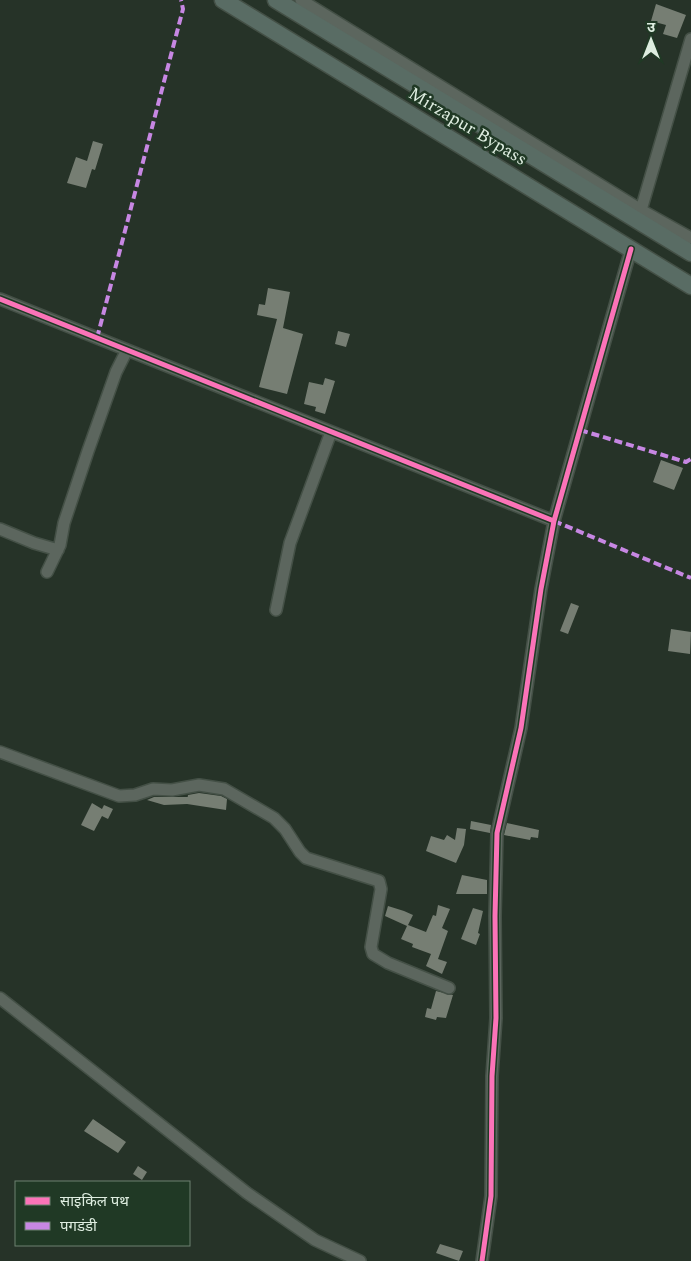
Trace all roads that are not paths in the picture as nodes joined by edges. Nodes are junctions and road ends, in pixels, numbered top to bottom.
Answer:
1 (223, 0) edge
2 (276, 0) edge
3 (301, 0) edge
4 (691, 39) edge
5 (641, 210) junction
6 (691, 238) edge
7 (631, 249) junction
8 (691, 253) edge
9 (691, 286) edge
10 (0, 299) edge
11 (127, 350) junction
12 (331, 432) junction
13 (554, 522) junction
14 (0, 529) edge
15 (58, 550) junction
16 (47, 572) dead end
17 (276, 610) dead end
18 (0, 752) edge
19 (449, 988) dead end
20 (0, 998) edge
21 (360, 1261) edge
22 (482, 1261) edge

1 - 7 highway, Mirzapur Bypass
2 - 8 highway
3 - 5 street
4 - 5 street
5 - 6 street
7 - 9 highway, Mirzapur Bypass
7 - 13 street
10 - 11 street
11 - 12 street
11 - 15 street
12 - 13 street
12 - 17 street
13 - 22 street
14 - 15 street
15 - 16 street
18 - 19 street
20 - 21 street

